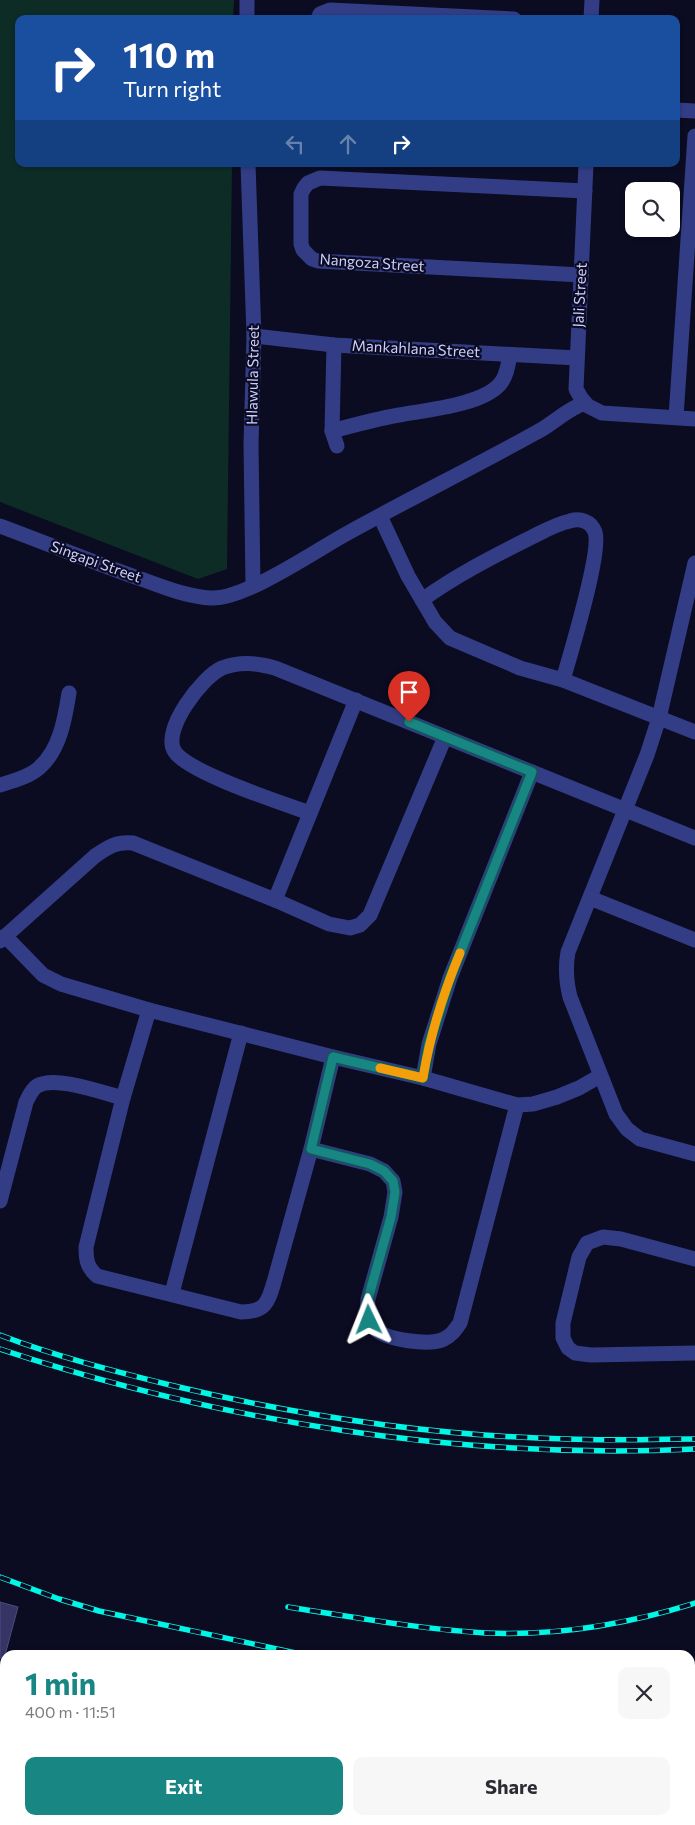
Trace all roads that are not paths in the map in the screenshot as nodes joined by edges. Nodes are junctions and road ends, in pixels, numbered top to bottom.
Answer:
1 (247, 0) edge
2 (592, 0) edge
3 (247, 15) edge
4 (320, 15) edge
5 (432, 15) edge
6 (591, 15) edge
7 (680, 110) edge
8 (695, 111) edge
9 (695, 136) edge
10 (248, 167) edge
11 (586, 167) edge
12 (585, 191) junction
13 (581, 275) junction
14 (254, 336) junction
15 (334, 345) junction
16 (510, 355) junction
17 (577, 358) junction
18 (585, 403) junction
19 (676, 417) junction
20 (695, 419) edge
21 (332, 431) junction
22 (337, 446) dead end
23 (380, 516) junction
24 (0, 526) edge
25 (695, 563) edge
26 (253, 586) junction
27 (422, 600) junction
28 (563, 680) junction
29 (69, 693) dead end
30 (356, 700) junction
31 (659, 718) junction
32 (695, 732) edge
33 (445, 737) junction
34 (532, 772) junction
35 (0, 785) edge
36 (625, 810) junction
37 (310, 813) junction
38 (695, 838) edge
39 (590, 898) junction
40 (275, 900) junction
41 (3, 938) edge
42 (695, 940) edge
43 (149, 1010) junction
44 (241, 1033) junction
45 (333, 1057) junction
46 (600, 1076) junction
47 (423, 1078) junction
48 (123, 1098) junction
49 (517, 1105) junction
50 (311, 1149) junction
51 (695, 1154) edge
52 (0, 1201) edge
53 (695, 1259) edge
54 (172, 1293) junction
55 (695, 1353) edge

1 - 3 street
2 - 6 street
4 - 5 street
7 - 8 street
9 - 19 street
10 - 14 street, Hlawula Street
11 - 12 street, Jali Street
12 - 13 street, Jali Street
12 - 13 street, Nangoza Street
13 - 17 street, Jali Street
14 - 15 street, Mankahlana Street
14 - 26 street, Hlawula Street
15 - 16 street, Mankahlana Street
15 - 21 street
16 - 17 street, Mankahlana Street
16 - 21 street
17 - 18 street, Jali Street
18 - 19 street
18 - 23 street, Singapi Street
19 - 20 street
21 - 22 street
23 - 26 street, Singapi Street
23 - 27 street
24 - 26 street, Singapi Street
25 - 31 street
27 - 28 street
27 - 28 street
28 - 31 street
29 - 35 street
30 - 33 street
30 - 37 street
30 - 37 street
31 - 32 street
31 - 36 street
33 - 34 street
33 - 40 street
34 - 36 street
34 - 47 street
36 - 38 street
36 - 39 street
37 - 40 street
39 - 42 street
39 - 46 street
40 - 41 street
41 - 43 street
43 - 44 street
43 - 48 street
44 - 45 street
44 - 54 street
45 - 47 street
45 - 50 street
46 - 49 street
46 - 51 street
47 - 49 street
48 - 52 street
48 - 54 street
49 - 50 street
50 - 54 street
53 - 55 street

